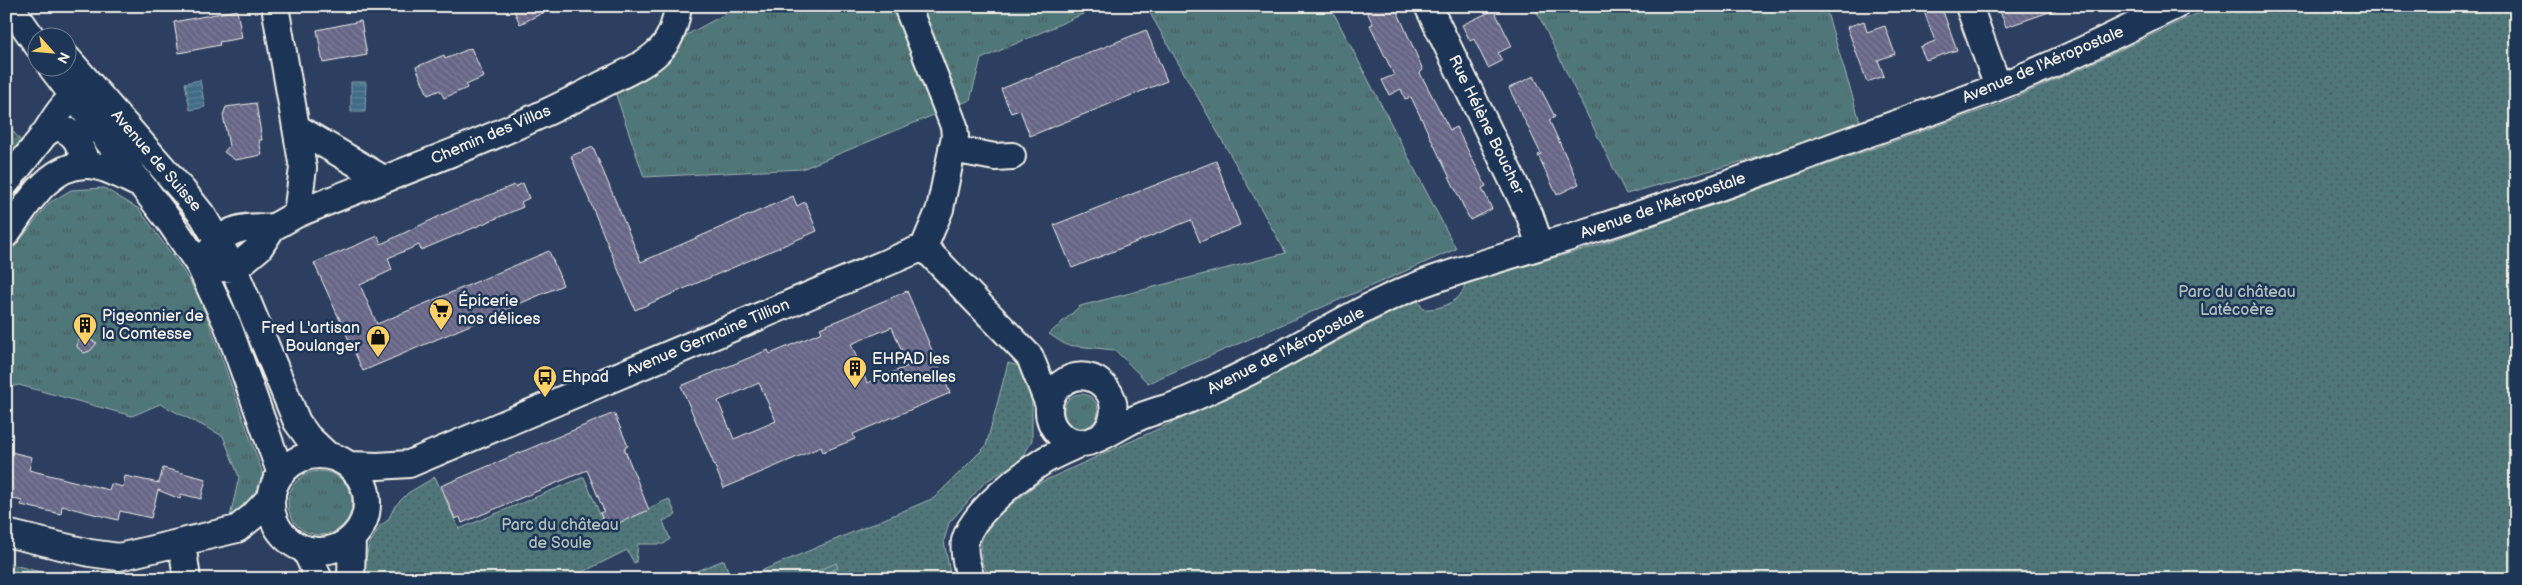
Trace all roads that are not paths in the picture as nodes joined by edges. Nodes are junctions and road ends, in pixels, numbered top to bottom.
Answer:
1 (10, 6) edge
2 (25, 6) edge
3 (275, 6) edge
4 (678, 6) edge
5 (907, 6) edge
6 (1428, 6) edge
7 (1969, 6) edge
8 (2175, 6) edge
9 (42, 28) edge
10 (28, 32) edge
11 (64, 78) edge
12 (76, 78) edge
13 (1998, 87) junction
14 (82, 92) junction
15 (297, 128) junction
16 (43, 135) junction
17 (952, 149) junction
18 (1012, 156) dead end
19 (87, 165) junction
20 (383, 179) junction
21 (6, 183) edge
22 (139, 184) junction
23 (297, 214) junction
24 (272, 228) junction
25 (6, 234) edge
26 (217, 240) junction
27 (1540, 246) junction
28 (924, 247) junction
29 (200, 266) junction
30 (234, 269) junction
31 (1030, 357) junction
32 (1075, 378) junction
33 (1108, 390) junction
34 (1049, 404) junction
35 (1155, 410) junction
36 (1091, 439) junction
37 (338, 460) junction
38 (409, 464) junction
39 (276, 485) junction
40 (367, 508) junction
41 (237, 529) junction
42 (6, 533) edge
43 (352, 539) junction
44 (295, 544) junction
45 (179, 545) junction
46 (187, 579) edge
47 (319, 579) edge
48 (351, 579) edge
49 (971, 579) edge

1 - 10 street
2 - 9 street
3 - 15 street
4 - 20 street, Chemin des Villas
5 - 17 street
6 - 27 street, Rue Hélène Boucher
7 - 13 street
8 - 13 street, Avenue de l'Aéropostale
11 - 14 street, Avenue de Suisse
12 - 14 street, Avenue de Suisse
13 - 27 street, Avenue de l'Aéropostale
14 - 16 street
14 - 22 street, Avenue de Suisse
14 - 26 street, Avenue de Suisse
15 - 20 street
15 - 23 street
16 - 19 street
16 - 21 street
17 - 18 street
17 - 28 street
19 - 22 street
19 - 25 street
20 - 23 street, Chemin des Villas
22 - 29 street, Avenue de Suisse
23 - 24 street, Chemin des Villas
24 - 26 street
24 - 30 street, Chemin des Villas
26 - 29 street
26 - 30 street, Avenue de Suisse
27 - 35 street, Avenue de l'Aéropostale
28 - 31 street
28 - 38 street, Avenue Germaine Tillion
29 - 30 street
29 - 39 street, Avenue de Suisse
30 - 37 street, Avenue de Suisse
31 - 32 street
31 - 34 street
32 - 33 street
32 - 34 street
33 - 35 street
33 - 36 street
34 - 36 street
35 - 36 street, Avenue de l'Aéropostale
36 - 49 street, Avenue de l'Aéropostale
37 - 38 street, Avenue Germaine Tillion
37 - 39 street
37 - 40 street
38 - 40 street, Avenue Germaine Tillion
39 - 41 street
39 - 44 street
40 - 43 street
41 - 44 street
41 - 45 street
42 - 45 street
43 - 44 street
43 - 48 street
44 - 47 street
45 - 46 street

